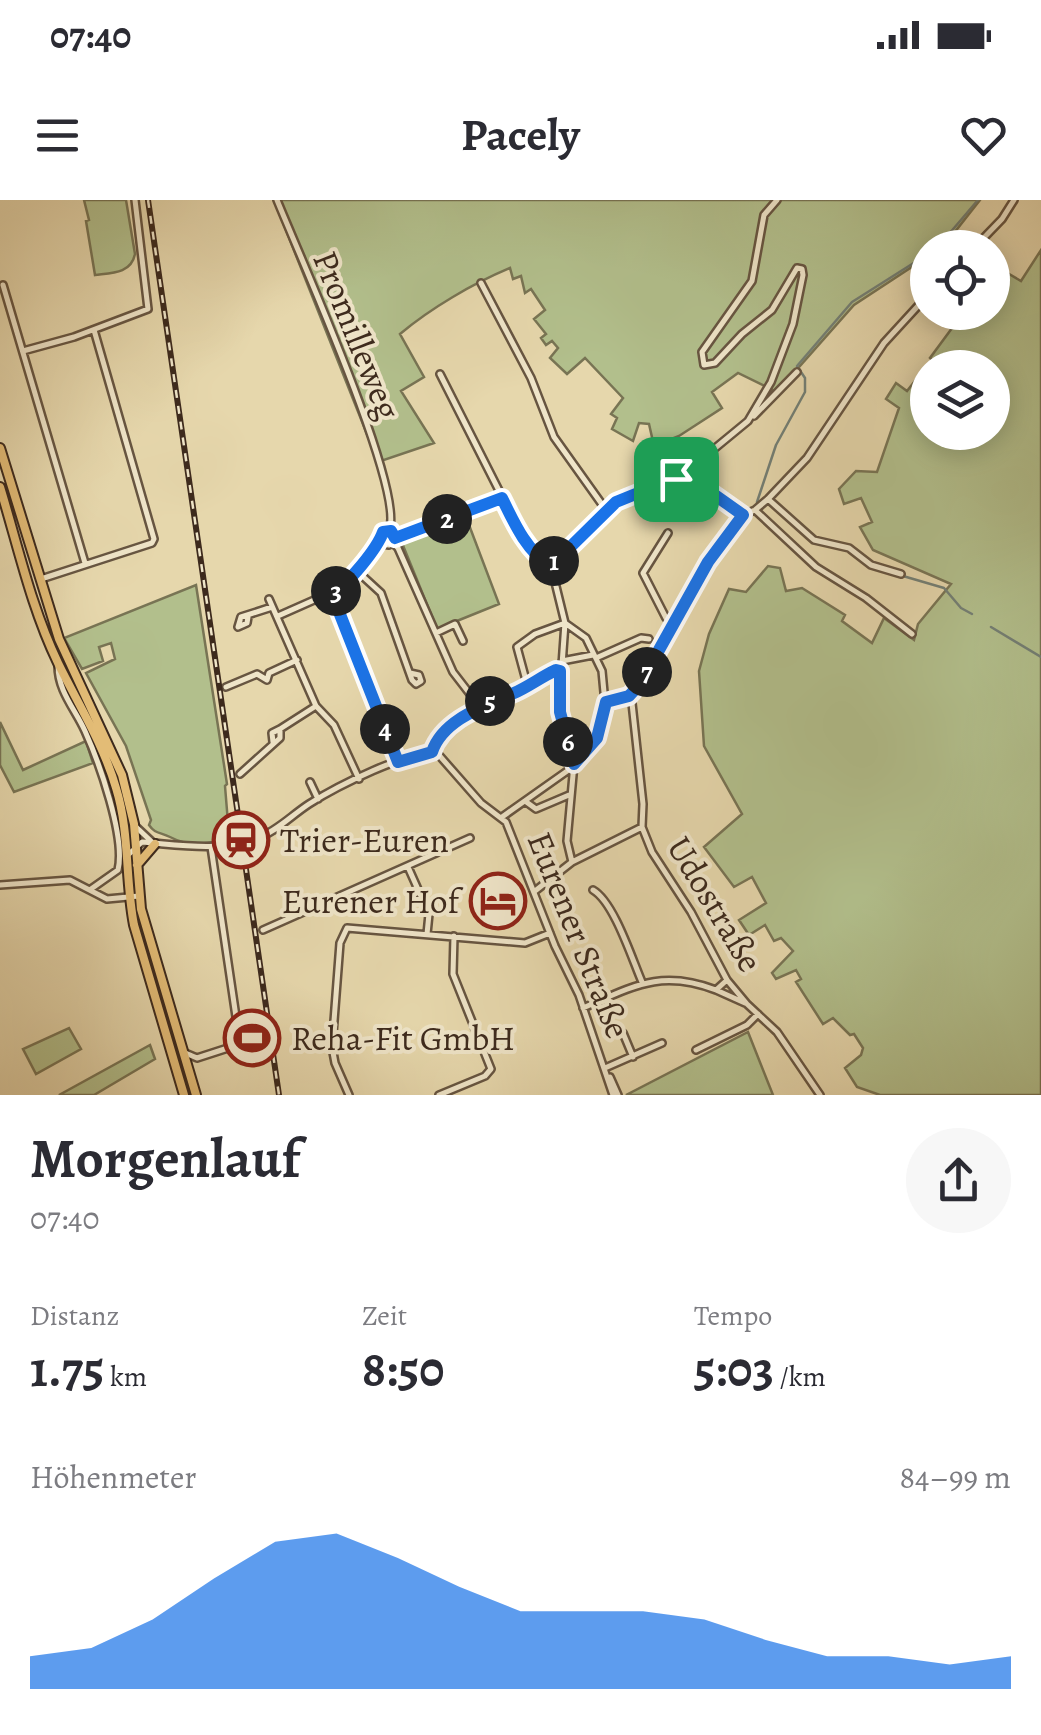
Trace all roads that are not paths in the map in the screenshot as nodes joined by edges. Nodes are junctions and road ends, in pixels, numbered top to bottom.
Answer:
1 (135, 200) edge
2 (277, 200) edge
3 (777, 200) edge
4 (1014, 201) edge
5 (991, 230) edge
6 (481, 284) dead end
7 (2, 285) dead end
8 (910, 315) edge
9 (94, 330) junction
10 (22, 351) junction
11 (797, 372) dead end
12 (440, 374) dead end
13 (748, 421) junction
14 (0, 448) edge
15 (685, 474) junction
16 (0, 488) edge
17 (502, 498) junction
18 (768, 499) junction
19 (606, 510) junction
20 (755, 510) junction
21 (743, 515) junction
22 (389, 530) junction
23 (668, 533) dead end
24 (380, 540) junction
25 (394, 540) junction
26 (85, 563) junction
27 (551, 569) junction
28 (357, 571) junction
29 (901, 574) dead end
30 (41, 579) junction
31 (332, 594) junction
32 (269, 599) dead end
33 (272, 607) junction
34 (277, 616) junction
35 (248, 617) dead end
36 (672, 622) junction
37 (564, 624) junction
38 (436, 633) junction
39 (912, 634) dead end
40 (649, 639) dead end
41 (463, 641) dead end
42 (596, 657) junction
43 (297, 660) junction
44 (562, 661) junction
45 (560, 671) junction
46 (410, 673) dead end
47 (61, 677) junction
48 (78, 680) junction
49 (527, 684) junction
50 (226, 687) dead end
51 (632, 694) junction
52 (606, 702) junction
53 (316, 706) junction
54 (480, 707) junction
55 (432, 752) junction
56 (398, 762) junction
57 (574, 764) junction
58 (240, 774) dead end
59 (358, 780) junction
60 (310, 782) dead end
61 (569, 795) junction
62 (318, 799) junction
63 (525, 800) junction
64 (502, 818) junction
65 (134, 824) junction
66 (642, 827) junction
67 (127, 838) junction
68 (470, 838) dead end
69 (155, 844) junction
70 (136, 845) junction
71 (211, 847) junction
72 (128, 856) junction
73 (572, 862) junction
74 (137, 865) junction
75 (408, 867) junction
76 (0, 885) edge
77 (91, 888) junction
78 (592, 890) dead end
79 (534, 891) junction
80 (134, 897) junction
81 (263, 930) dead end
82 (550, 932) junction
83 (427, 934) junction
84 (454, 936) junction
85 (727, 980) junction
86 (642, 982) junction
87 (716, 990) junction
88 (747, 1004) junction
89 (583, 1008) junction
90 (758, 1014) junction
91 (623, 1033) dead end
92 (662, 1043) dead end
93 (696, 1050) dead end
94 (183, 1052) junction
95 (632, 1057) junction
96 (197, 1058) junction
97 (189, 1071) junction
98 (606, 1071) junction
99 (184, 1095) edge
100 (196, 1095) edge
101 (349, 1095) edge
102 (439, 1095) edge
103 (615, 1095) edge
104 (820, 1095) edge

1 - 9 street
2 - 22 street, Promilleweg
3 - 13 street
4 - 5 street
6 - 19 street
7 - 10 street
8 - 18 street
9 - 10 street
9 - 26 street
10 - 26 street
11 - 13 street
12 - 17 street
13 - 15 street
14 - 30 main road
15 - 19 street
15 - 21 street
16 - 47 main road
17 - 25 street
17 - 27 street
18 - 20 street
18 - 29 street
19 - 27 street
20 - 21 street
20 - 39 street
21 - 36 street
22 - 24 street
22 - 25 street
23 - 36 street
24 - 25 street
24 - 28 street
25 - 38 street
26 - 30 street
27 - 37 street
28 - 31 street
28 - 46 street
30 - 48 main road
31 - 34 street
31 - 56 street
32 - 33 street
33 - 34 street
33 - 35 street
34 - 43 street
36 - 51 street
37 - 42 street
37 - 44 street
37 - 49 street
38 - 41 street
38 - 54 street
40 - 42 street
42 - 44 street
42 - 52 street
43 - 50 street
43 - 53 street
44 - 45 street
45 - 49 street
45 - 57 street
47 - 48 street
47 - 67 main road
47 - 77 street
48 - 65 main road
49 - 54 street
51 - 52 street
51 - 66 street, Udostraße
52 - 57 street
53 - 58 street
53 - 59 street
54 - 55 street
55 - 56 street
55 - 64 street, Eurener Straße
56 - 59 street
57 - 61 street
57 - 63 street
59 - 62 street
60 - 62 street
61 - 63 street
61 - 73 street
62 - 71 street
63 - 64 street
64 - 79 street, Eurener Straße
65 - 69 street
65 - 70 main road
66 - 73 street
66 - 85 street, Udostraße
67 - 70 street
67 - 72 main road
68 - 75 street
69 - 70 street
69 - 71 street
69 - 74 main road
70 - 72 street
70 - 74 main road
71 - 96 street
72 - 80 main road
73 - 79 street
74 - 80 main road
75 - 81 street
75 - 83 street
76 - 77 street
77 - 80 street
78 - 86 street
79 - 82 street, Eurener Straße
80 - 94 main road
80 - 99 main road
82 - 84 street
82 - 89 street, Eurener Straße
83 - 84 street
83 - 101 street
84 - 102 street
85 - 87 street
85 - 88 street, Udostraße
86 - 87 street
86 - 89 street
87 - 88 street
88 - 90 street, Udostraße
89 - 98 street, Eurener Straße
90 - 93 street
90 - 104 street, Udostraße
91 - 95 street
92 - 95 street
94 - 96 street
94 - 97 main road
95 - 98 street
96 - 97 street
97 - 100 main road
98 - 103 street, Eurener Straße

